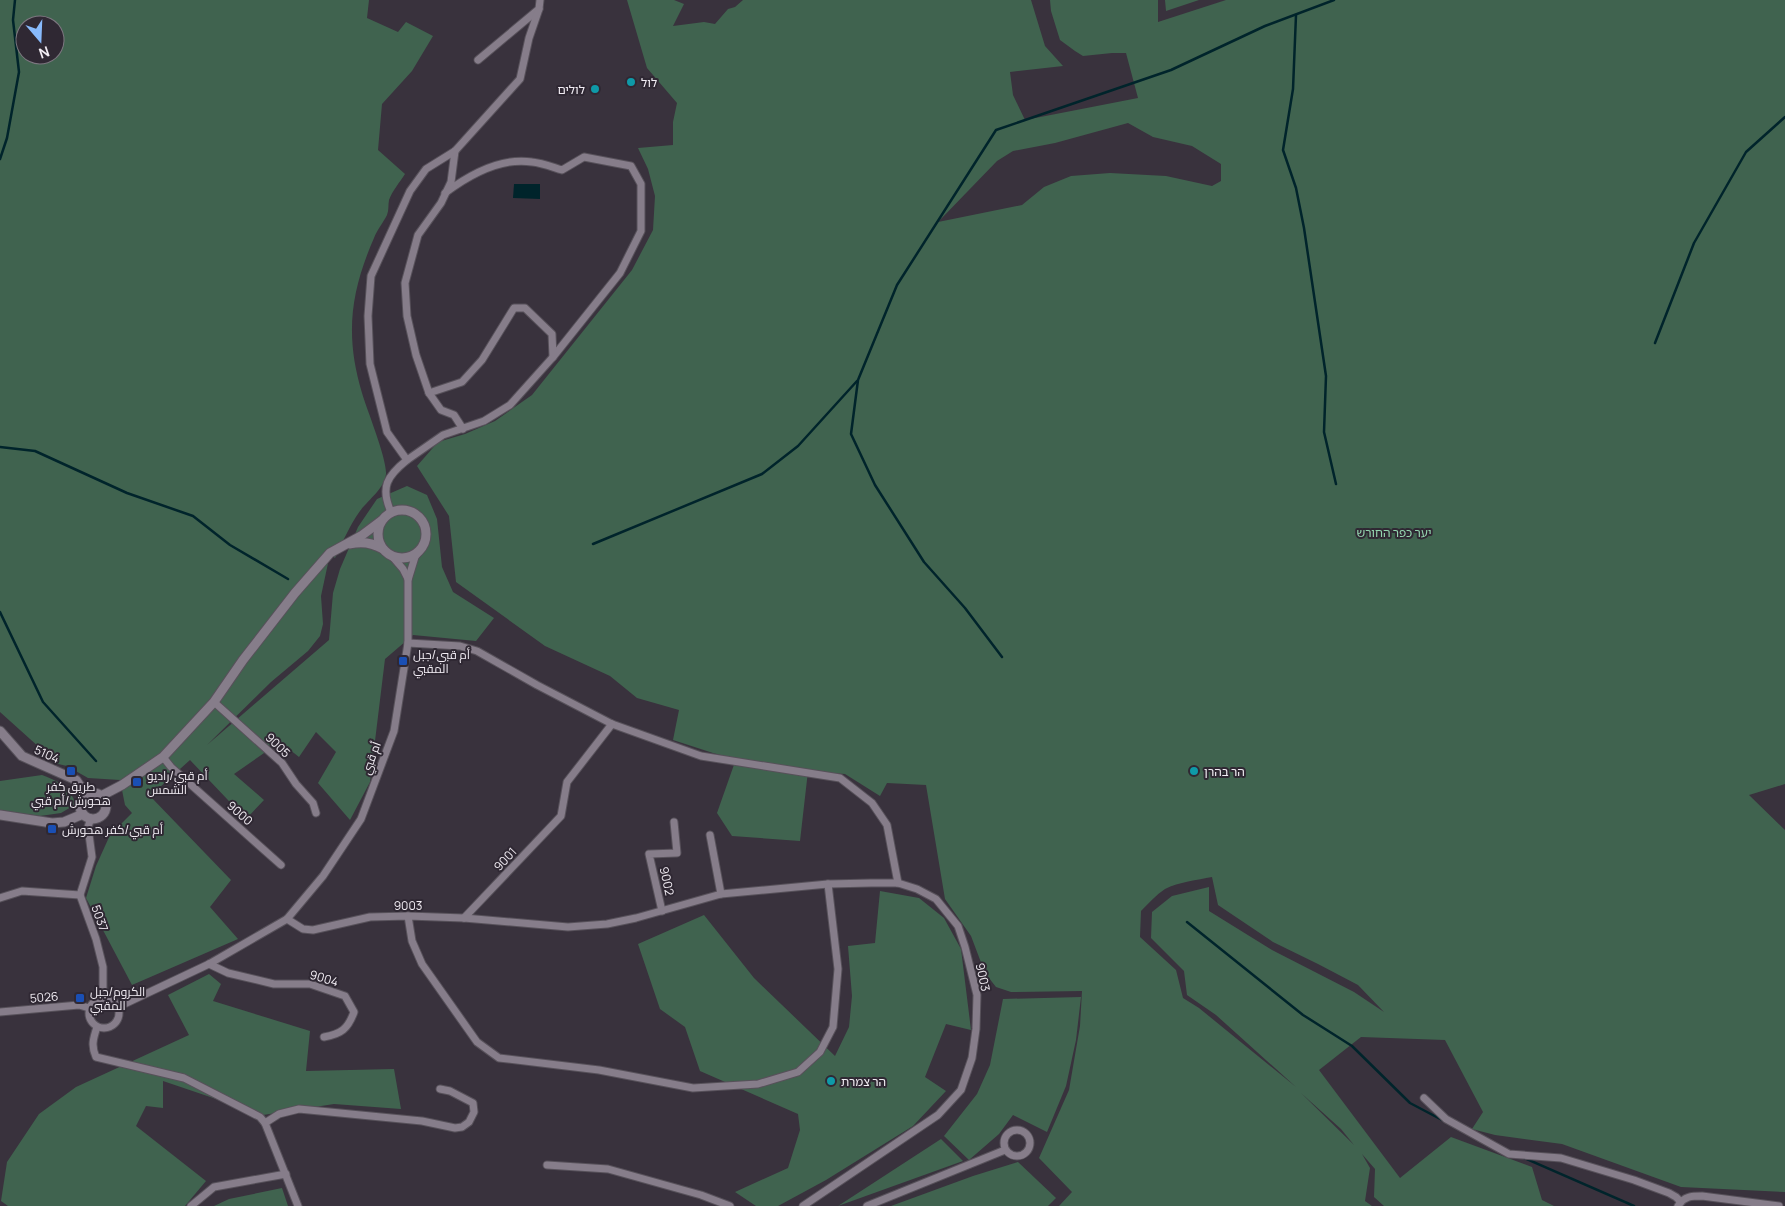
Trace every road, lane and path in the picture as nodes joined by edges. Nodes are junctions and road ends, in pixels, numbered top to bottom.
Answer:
1 (540, 0) edge
2 (539, 9) junction
3 (478, 60) dead end
4 (455, 151) junction
5 (445, 193) junction
6 (553, 357) junction
7 (429, 394) junction
8 (463, 429) junction
9 (407, 460) junction
10 (391, 512) junction
11 (381, 521) junction
12 (342, 546) junction
13 (421, 549) junction
14 (387, 552) junction
15 (408, 580) junction
16 (408, 643) junction
17 (214, 702) junction
18 (612, 724) junction
19 (0, 731) edge
20 (163, 757) junction
21 (86, 795) junction
22 (101, 796) junction
23 (316, 813) dead end
24 (0, 815) edge
25 (87, 816) junction
26 (674, 822) dead end
27 (710, 835) dead end
28 (280, 865) dead end
29 (898, 883) junction
30 (828, 884) junction
31 (721, 894) junction
32 (80, 895) junction
33 (0, 898) edge
34 (662, 911) junction
35 (408, 916) junction
36 (464, 918) junction
37 (287, 919) junction
38 (208, 964) junction
39 (103, 998) junction
40 (118, 1007) junction
41 (89, 1008) junction
42 (0, 1012) edge
43 (97, 1027) junction
44 (324, 1037) dead end
45 (440, 1089) dead end
46 (1424, 1098) dead end
47 (265, 1123) junction
48 (1005, 1150) dead end
49 (547, 1165) dead end
50 (286, 1174) junction
51 (1680, 1204) edge
52 (191, 1206) edge
53 (298, 1206) edge
54 (730, 1206) edge
55 (805, 1206) edge
56 (866, 1206) edge
57 (1779, 1206) edge

1 - 2 street
2 - 3 street
2 - 4 street
4 - 5 street
4 - 9 street
5 - 6 street
5 - 7 street
6 - 7 street
6 - 8 street
7 - 8 street
8 - 9 street
9 - 10 street
10 - 11 street
10 - 13 street
11 - 12 street
11 - 14 street
12 - 14 street
12 - 17 street
13 - 14 street
13 - 15 street, أم قبي
14 - 15 street
15 - 16 street, أم قبي
16 - 18 street
16 - 37 street, أم قبي
17 - 20 street
17 - 23 street, 9005
18 - 29 street
18 - 36 street, 9001
19 - 21 street, 5104
20 - 22 street
20 - 28 street, 9000
21 - 22 street
21 - 25 street
22 - 25 street
24 - 25 street
25 - 32 street, 5037
26 - 34 street, 9002
27 - 31 street
29 - 30 street, 9003
29 - 55 street, 9003
30 - 31 street, 9003
30 - 35 street
31 - 34 street, 9003
32 - 33 street
32 - 39 street, 5037
34 - 36 street, 9003
35 - 36 street, 9003
35 - 37 street, 9003
37 - 38 street
38 - 40 street
38 - 44 street, 9004
39 - 40 street
39 - 41 street
40 - 43 street
41 - 42 street, 5026
41 - 43 street
43 - 47 street
45 - 47 street
46 - 51 street
47 - 50 street
48 - 56 street
49 - 54 street
50 - 52 street
50 - 53 street
51 - 57 street

